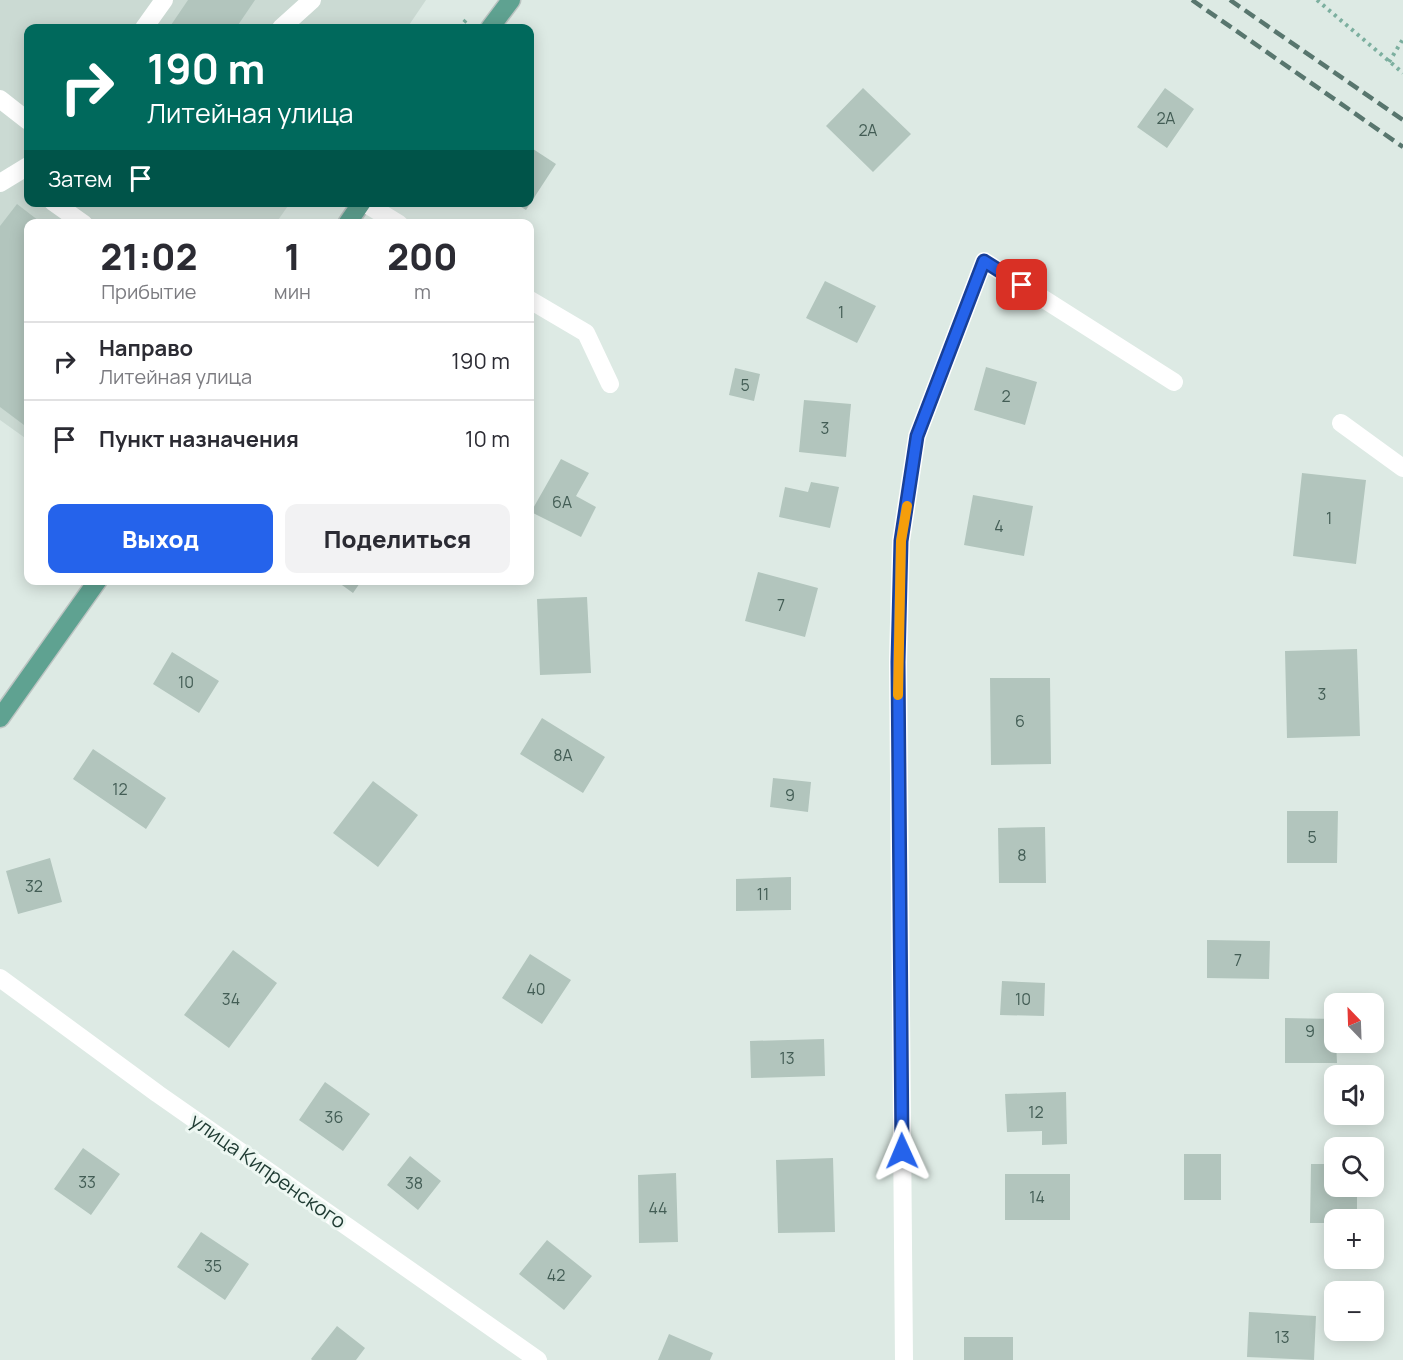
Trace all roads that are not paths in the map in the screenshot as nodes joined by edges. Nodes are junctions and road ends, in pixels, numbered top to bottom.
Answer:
1 (164, 0) edge
2 (312, 0) edge
3 (512, 0) edge
4 (147, 24) edge
5 (285, 24) edge
6 (493, 24) edge
7 (0, 99) edge
8 (24, 118) edge
9 (24, 168) edge
10 (0, 183) edge
11 (60, 207) edge
12 (370, 207) edge
13 (77, 219) edge
14 (391, 219) edge
15 (534, 302) edge
16 (1174, 382) dead end
17 (610, 384) dead end
18 (1341, 423) dead end
19 (1403, 468) edge
20 (94, 585) edge
21 (0, 718) edge
22 (0, 978) edge
23 (538, 1360) edge
24 (904, 1360) edge

1 - 4 street
2 - 5 street
3 - 6 main road
7 - 8 street
9 - 10 street
11 - 13 street
12 - 14 street
15 - 17 street
16 - 24 street
18 - 19 street
20 - 21 main road
22 - 23 street, улица Кипренского

